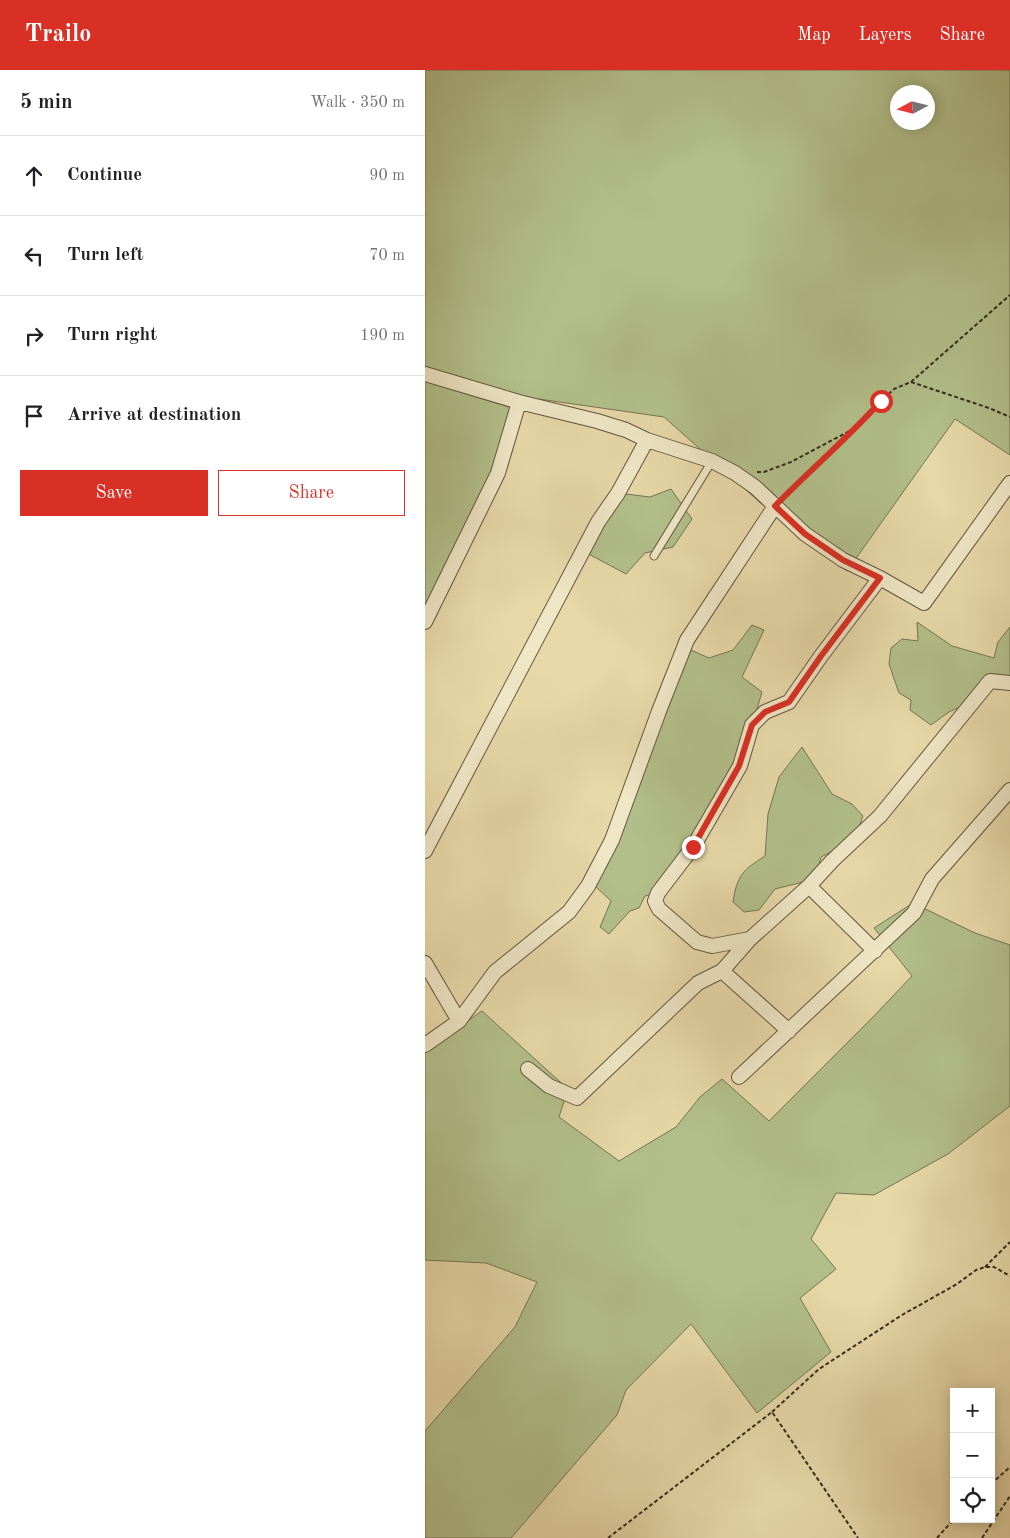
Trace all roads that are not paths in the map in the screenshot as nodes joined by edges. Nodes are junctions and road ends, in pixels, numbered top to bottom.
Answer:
1 (425, 374) edge
2 (519, 402) junction
3 (647, 440) junction
4 (712, 462) junction
5 (1010, 483) edge
6 (775, 506) junction
7 (654, 556) dead end
8 (880, 578) junction
9 (425, 622) edge
10 (1010, 683) edge
11 (1010, 790) edge
12 (425, 851) edge
13 (809, 886) junction
14 (750, 939) junction
15 (875, 951) junction
16 (425, 963) edge
17 (722, 971) junction
18 (459, 1021) junction
19 (789, 1031) junction
20 (425, 1046) edge
21 (528, 1069) dead end
22 (739, 1077) dead end

1 - 2 street
2 - 3 street
2 - 9 street
3 - 4 street
3 - 12 street
4 - 6 street
4 - 7 lane
5 - 8 street
6 - 8 street
6 - 18 street
8 - 14 street
10 - 13 street
11 - 15 street
13 - 14 street
13 - 15 street
14 - 17 street
15 - 19 street
16 - 18 street
17 - 19 street
17 - 21 street
18 - 20 street
19 - 22 street

